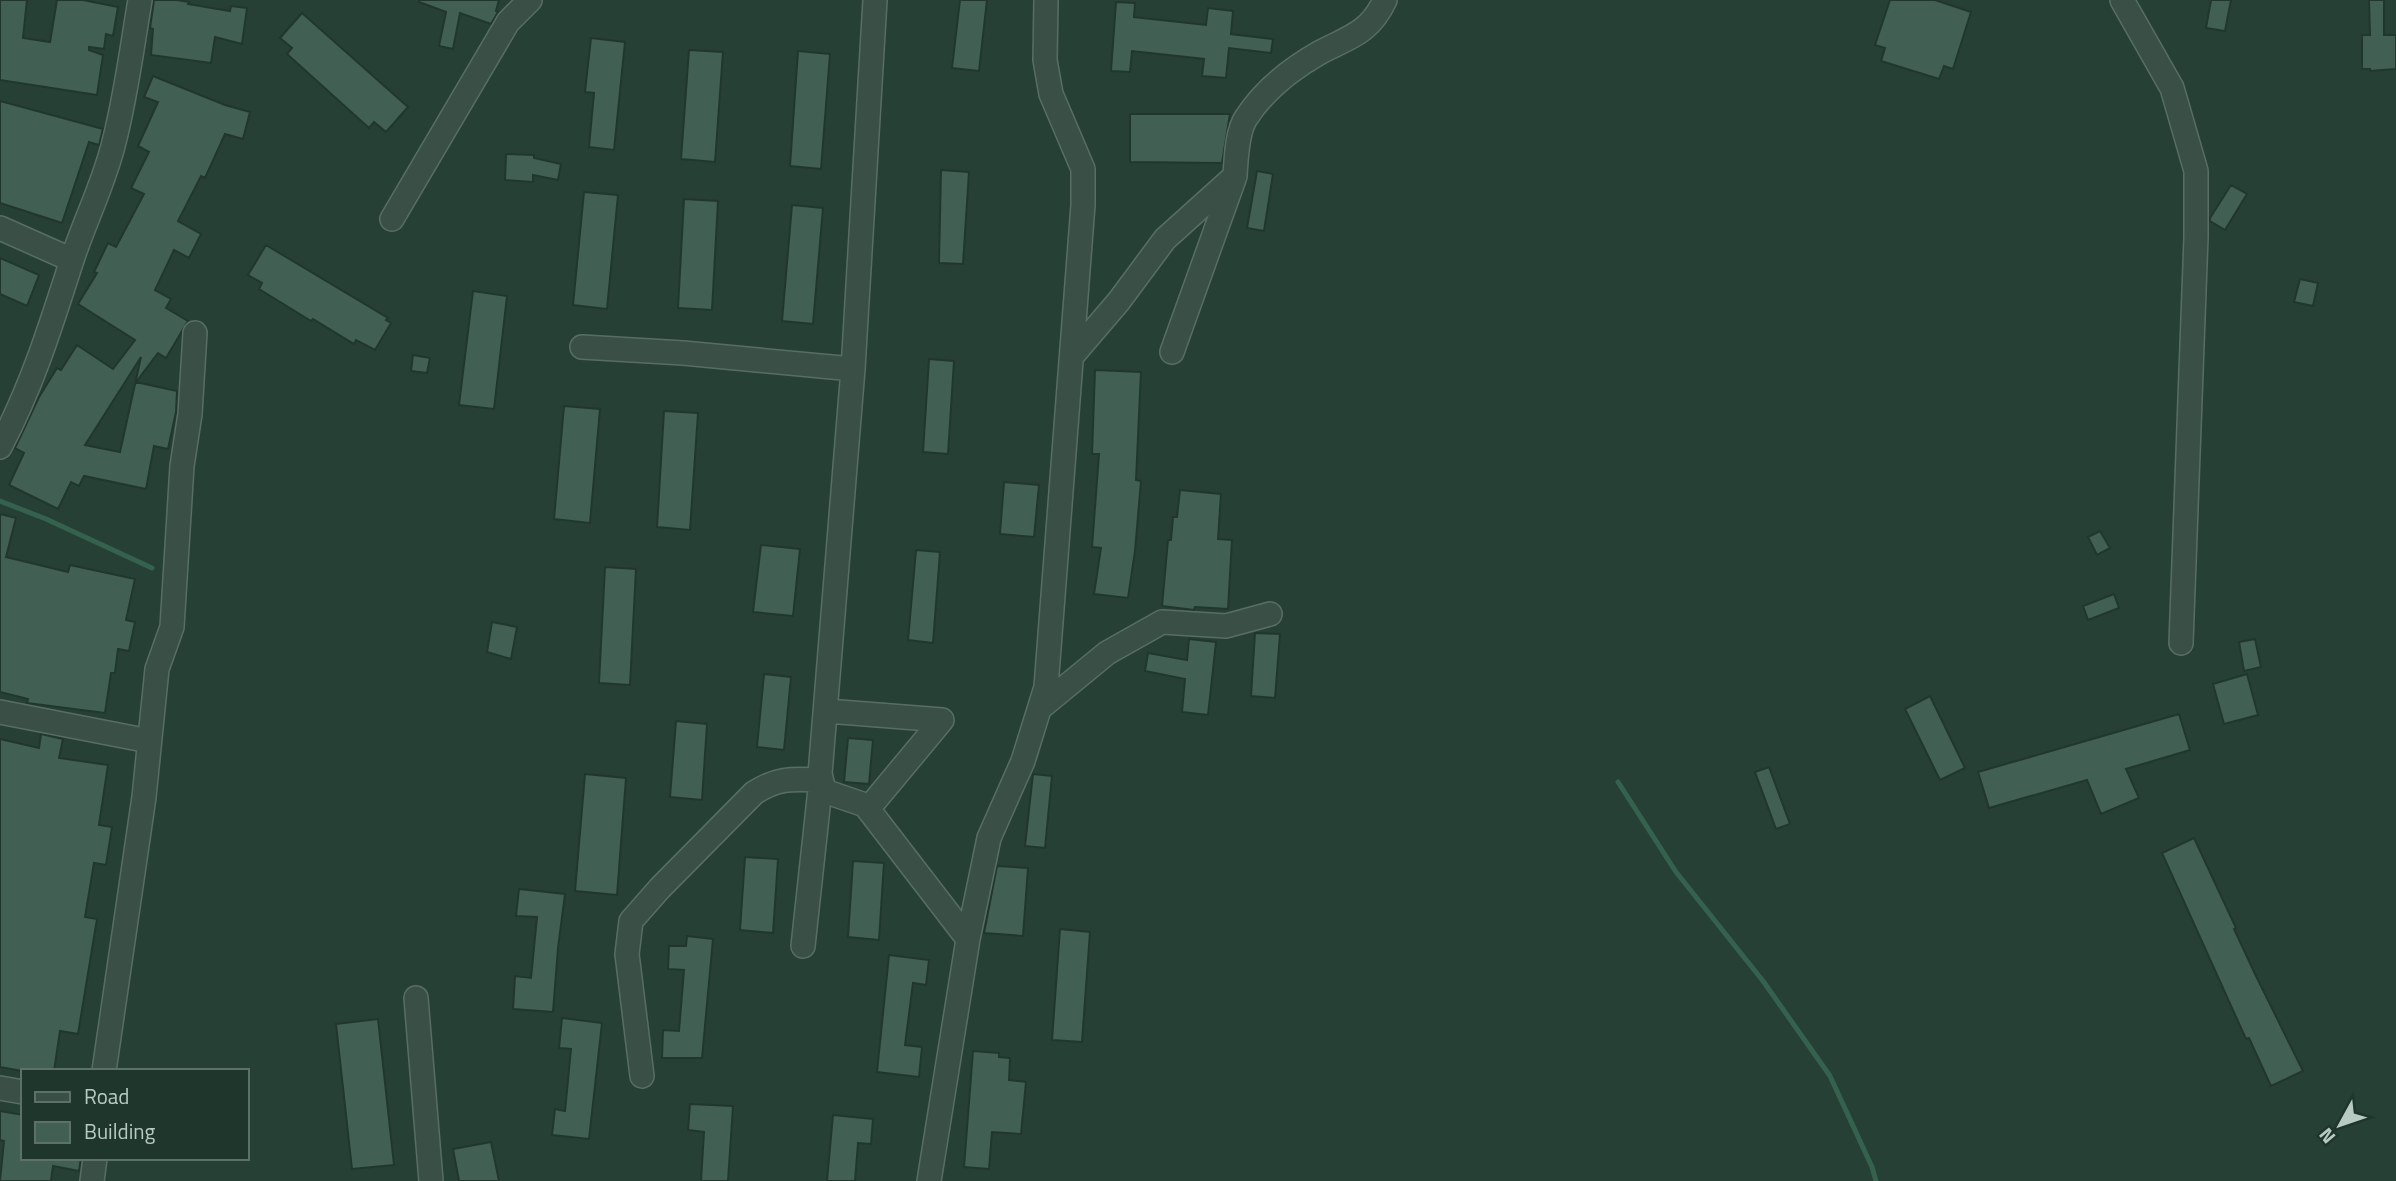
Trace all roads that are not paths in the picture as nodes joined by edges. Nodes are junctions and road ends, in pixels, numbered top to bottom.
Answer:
1 (140, 0) edge
2 (530, 0) edge
3 (855, 0) edge
4 (875, 0) edge
5 (1046, 0) edge
6 (1385, 0) edge
7 (2122, 0) edge
8 (1235, 176) junction
9 (392, 219) dead end
10 (0, 228) edge
11 (72, 260) junction
12 (195, 334) dead end
13 (582, 347) dead end
14 (1172, 352) dead end
15 (1072, 356) junction
16 (853, 369) junction
17 (0, 447) edge
18 (1270, 614) dead end
19 (2181, 643) dead end
20 (1040, 708) junction
21 (827, 711) junction
22 (0, 712) edge
23 (149, 741) junction
24 (821, 780) junction
25 (868, 809) junction
26 (968, 939) junction
27 (803, 946) dead end
28 (416, 998) dead end
29 (104, 1069) edge
30 (642, 1076) dead end
31 (0, 1088) edge
32 (21, 1092) edge
33 (94, 1160) edge
34 (92, 1181) edge
35 (430, 1181) edge
36 (929, 1181) edge

1 - 11 street
2 - 9 street
3 - 4 street
4 - 16 street
5 - 15 street
6 - 8 street
7 - 19 street
8 - 14 street
8 - 15 street
10 - 11 street
11 - 17 street
12 - 23 street
13 - 16 street
15 - 20 street
16 - 21 street
18 - 20 street
20 - 26 street
21 - 24 street
21 - 25 street
22 - 23 street
23 - 29 street
24 - 25 street
24 - 27 street
24 - 30 street
25 - 26 street
26 - 36 street
28 - 35 street
31 - 32 street
33 - 34 street

